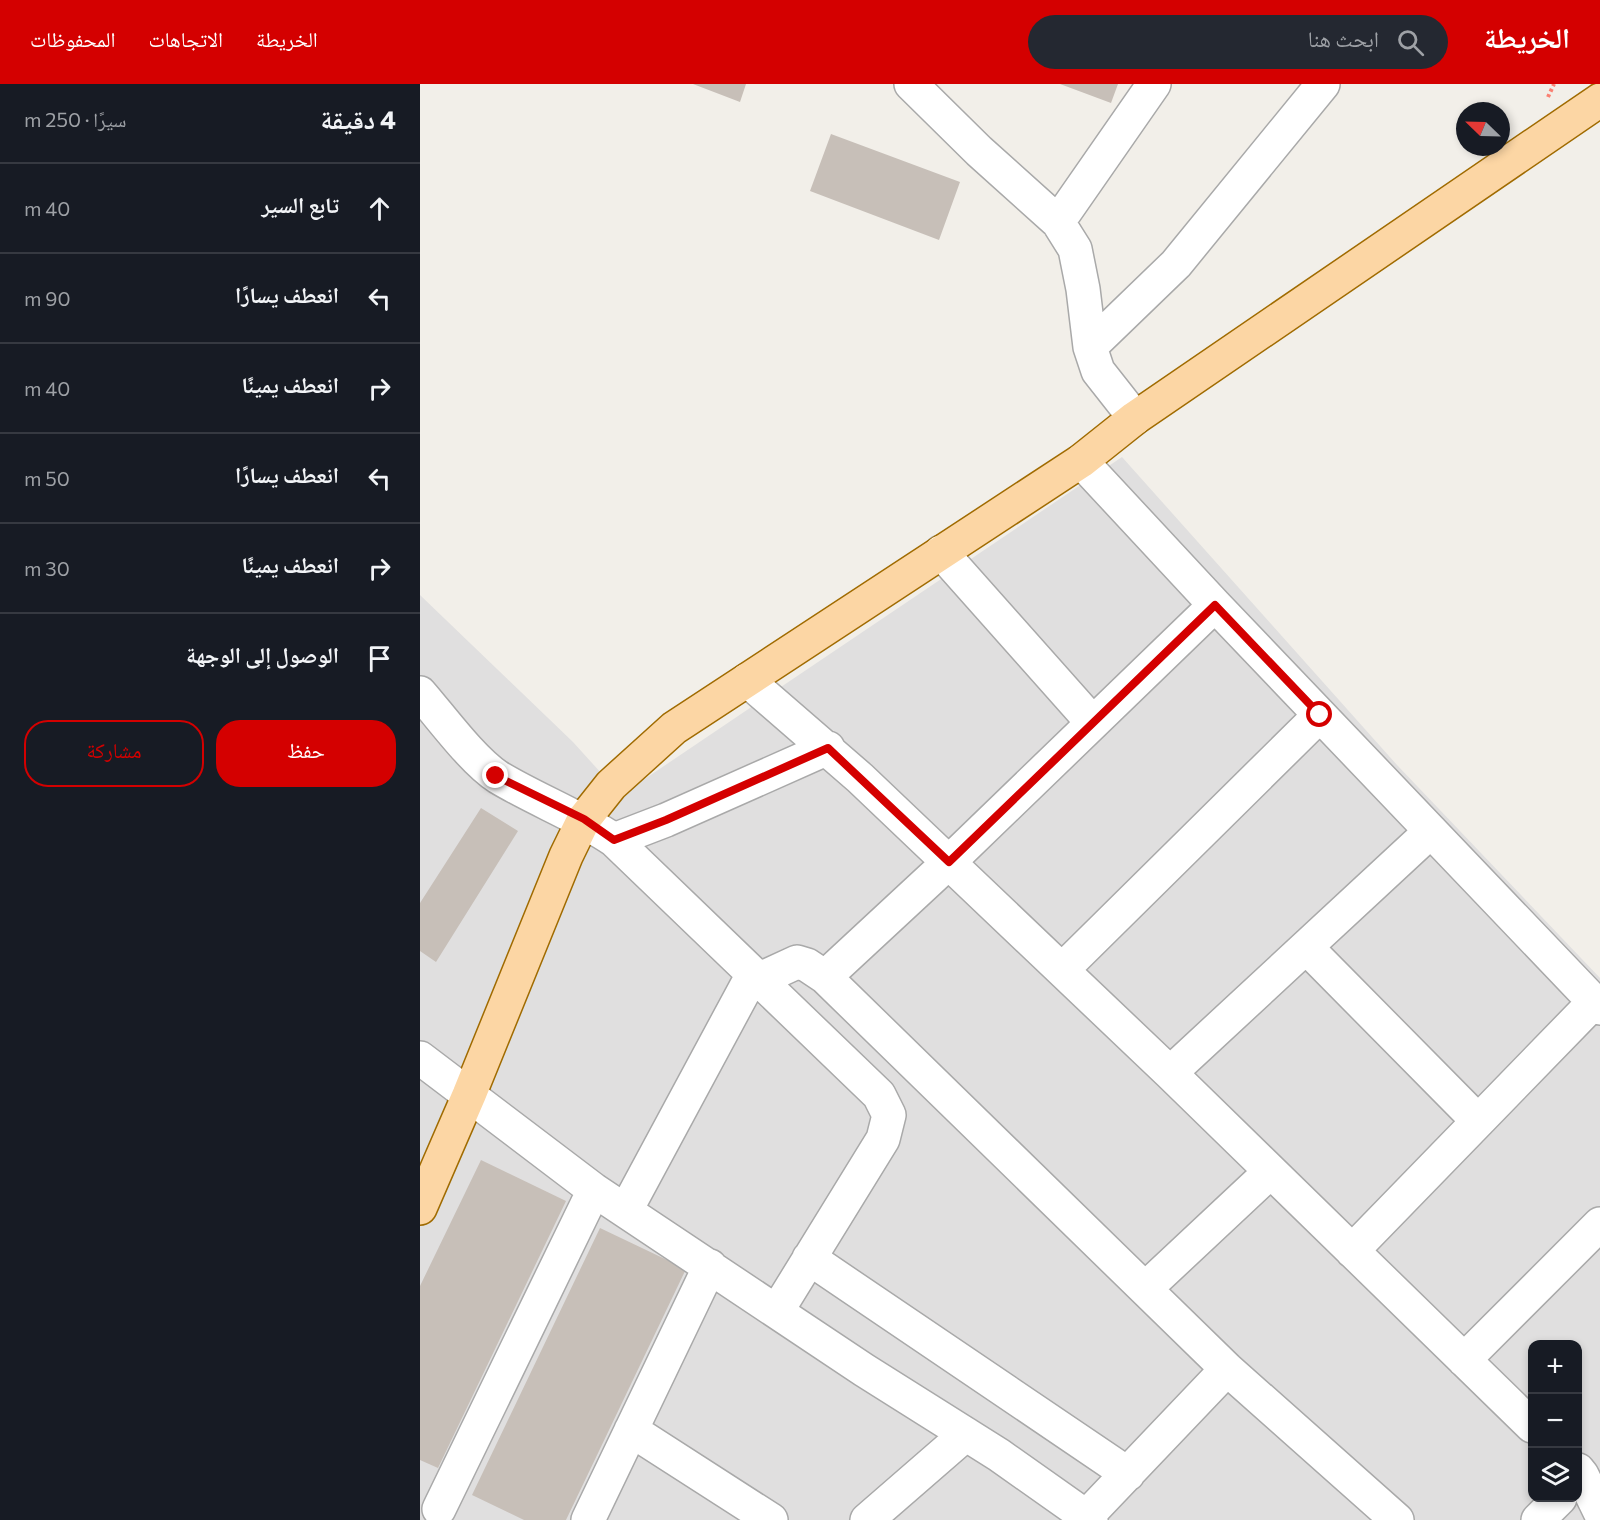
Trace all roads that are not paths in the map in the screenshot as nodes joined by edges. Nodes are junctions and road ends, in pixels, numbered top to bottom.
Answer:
1 (911, 84) edge
2 (1154, 84) edge
3 (1323, 84) edge
4 (1598, 105) edge
5 (1058, 222) junction
6 (1090, 346) junction
7 (1135, 418) junction
8 (1082, 461) junction
9 (941, 552) junction
10 (1215, 605) junction
11 (747, 680) junction
12 (420, 693) edge
13 (1320, 715) junction
14 (1093, 723) junction
15 (828, 748) junction
16 (584, 819) junction
17 (1431, 831) junction
18 (614, 840) junction
19 (949, 862) junction
20 (1306, 947) junction
21 (1062, 970) junction
22 (755, 977) junction
23 (825, 977) junction
24 (1597, 1005) edge
25 (420, 1058) edge
26 (1170, 1073) junction
27 (469, 1095) junction
28 (1478, 1121) junction
29 (1270, 1172) junction
30 (594, 1190) junction
31 (420, 1208) edge
32 (626, 1210) junction
33 (1600, 1224) edge
34 (1352, 1251) junction
35 (809, 1258) junction
36 (710, 1266) junction
37 (1145, 1289) junction
38 (777, 1311) junction
39 (1464, 1360) junction
40 (1227, 1368) junction
41 (1528, 1421) edge
42 (631, 1430) junction
43 (966, 1434) junction
44 (1128, 1474) junction
45 (1582, 1480) edge
46 (1555, 1502) edge
47 (441, 1510) edge
48 (1600, 1512) edge
49 (1089, 1518) edge
50 (588, 1520) edge
51 (771, 1520) edge
52 (867, 1520) edge
53 (1397, 1520) edge
54 (1538, 1520) edge

1 - 5 street
2 - 5 street
3 - 6 street
4 - 7 main road
5 - 6 street
6 - 7 street
7 - 8 main road
8 - 9 main road
8 - 10 street
9 - 11 main road
9 - 14 street
10 - 13 street
10 - 14 street
11 - 15 street
11 - 16 main road
12 - 16 street
13 - 17 street
13 - 21 street
14 - 19 street
15 - 18 street
15 - 19 street
16 - 18 street
16 - 27 main road
17 - 20 street
17 - 24 street
18 - 22 street
19 - 21 street
19 - 23 street
20 - 26 street
20 - 28 street
21 - 26 street
22 - 23 street
22 - 32 street
22 - 35 street
23 - 37 street
24 - 28 street
25 - 27 street
26 - 29 street
27 - 30 street
27 - 31 main road
28 - 34 street
29 - 34 street
29 - 37 street
30 - 32 street
30 - 47 street
32 - 36 street
33 - 39 street
34 - 39 street
35 - 38 street
35 - 44 street
36 - 38 street
36 - 42 street
37 - 40 street
38 - 43 street
39 - 41 street
40 - 44 street
40 - 53 street
42 - 50 street
42 - 51 street
43 - 49 street
43 - 52 street
44 - 49 street
45 - 48 street
46 - 54 street

